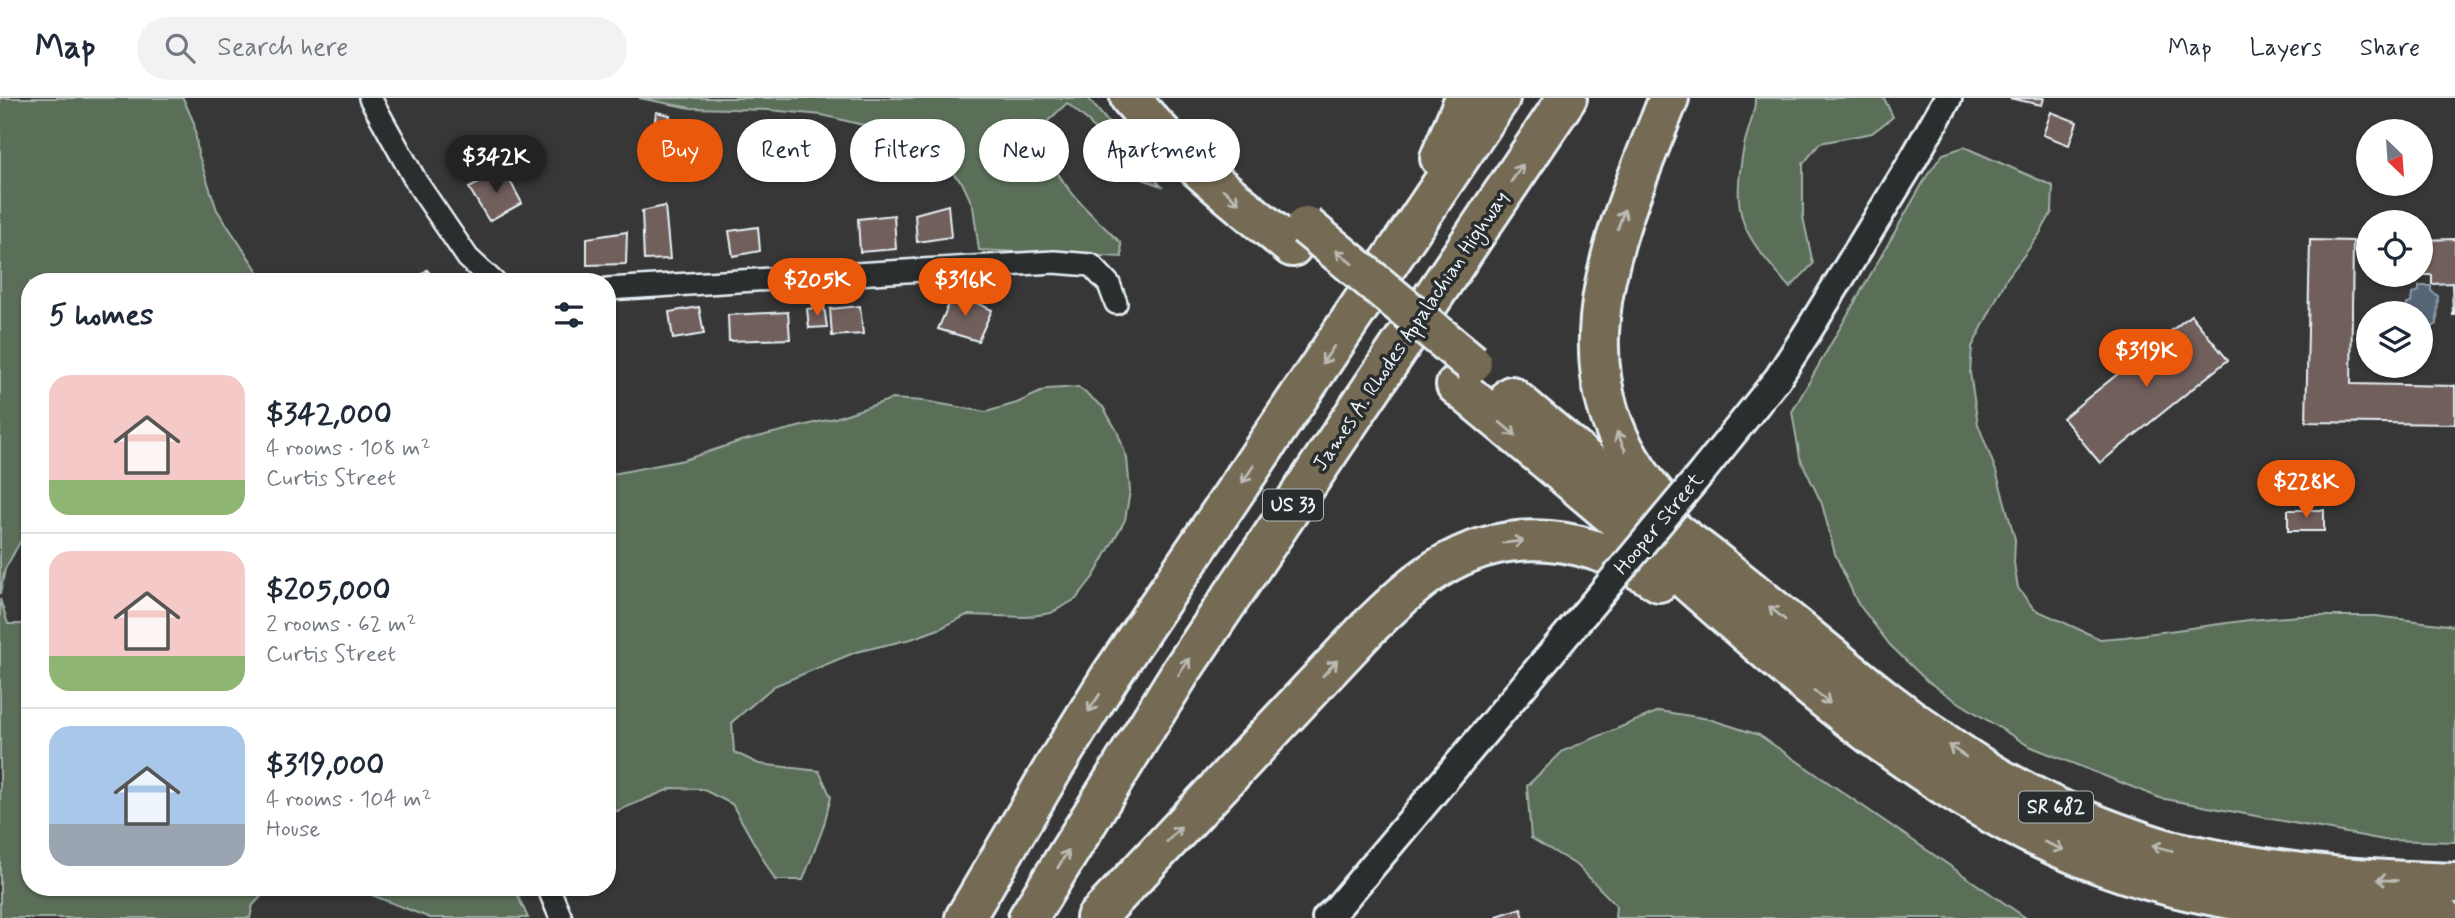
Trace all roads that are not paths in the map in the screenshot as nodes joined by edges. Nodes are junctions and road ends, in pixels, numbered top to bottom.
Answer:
1 (370, 98) edge
2 (1130, 98) edge
3 (1165, 98) edge
4 (1465, 98) edge
5 (1500, 98) edge
6 (1567, 98) edge
7 (1669, 98) edge
8 (1948, 98) edge
9 (1299, 237) junction
10 (1407, 238) junction
11 (484, 273) edge
12 (616, 288) edge
13 (1115, 303) dead end
14 (1464, 374) junction
15 (1725, 569) junction
16 (1769, 654) junction
17 (2455, 883) edge
18 (552, 896) edge
19 (561, 918) edge
20 (965, 918) edge
21 (1028, 918) edge
22 (1096, 918) edge
23 (1326, 918) edge
24 (2443, 918) edge

1 - 11 street
2 -> 9 highway
3 - 9 highway
4 - 10 highway
5 - 10 highway, US 33
21 -> 6 highway, James A. Rhodes Appalachian Highway / US 33
15 -> 7 highway
8 - 23 street, Hooper Street, bridge
9 - 14 highway, bridge
10 -> 20 highway, US 33
12 - 13 street
14 - 15 highway
14 -> 16 highway
17 -> 15 highway, SR 682
22 -> 16 highway
16 -> 24 highway, SR 682
18 - 19 street

